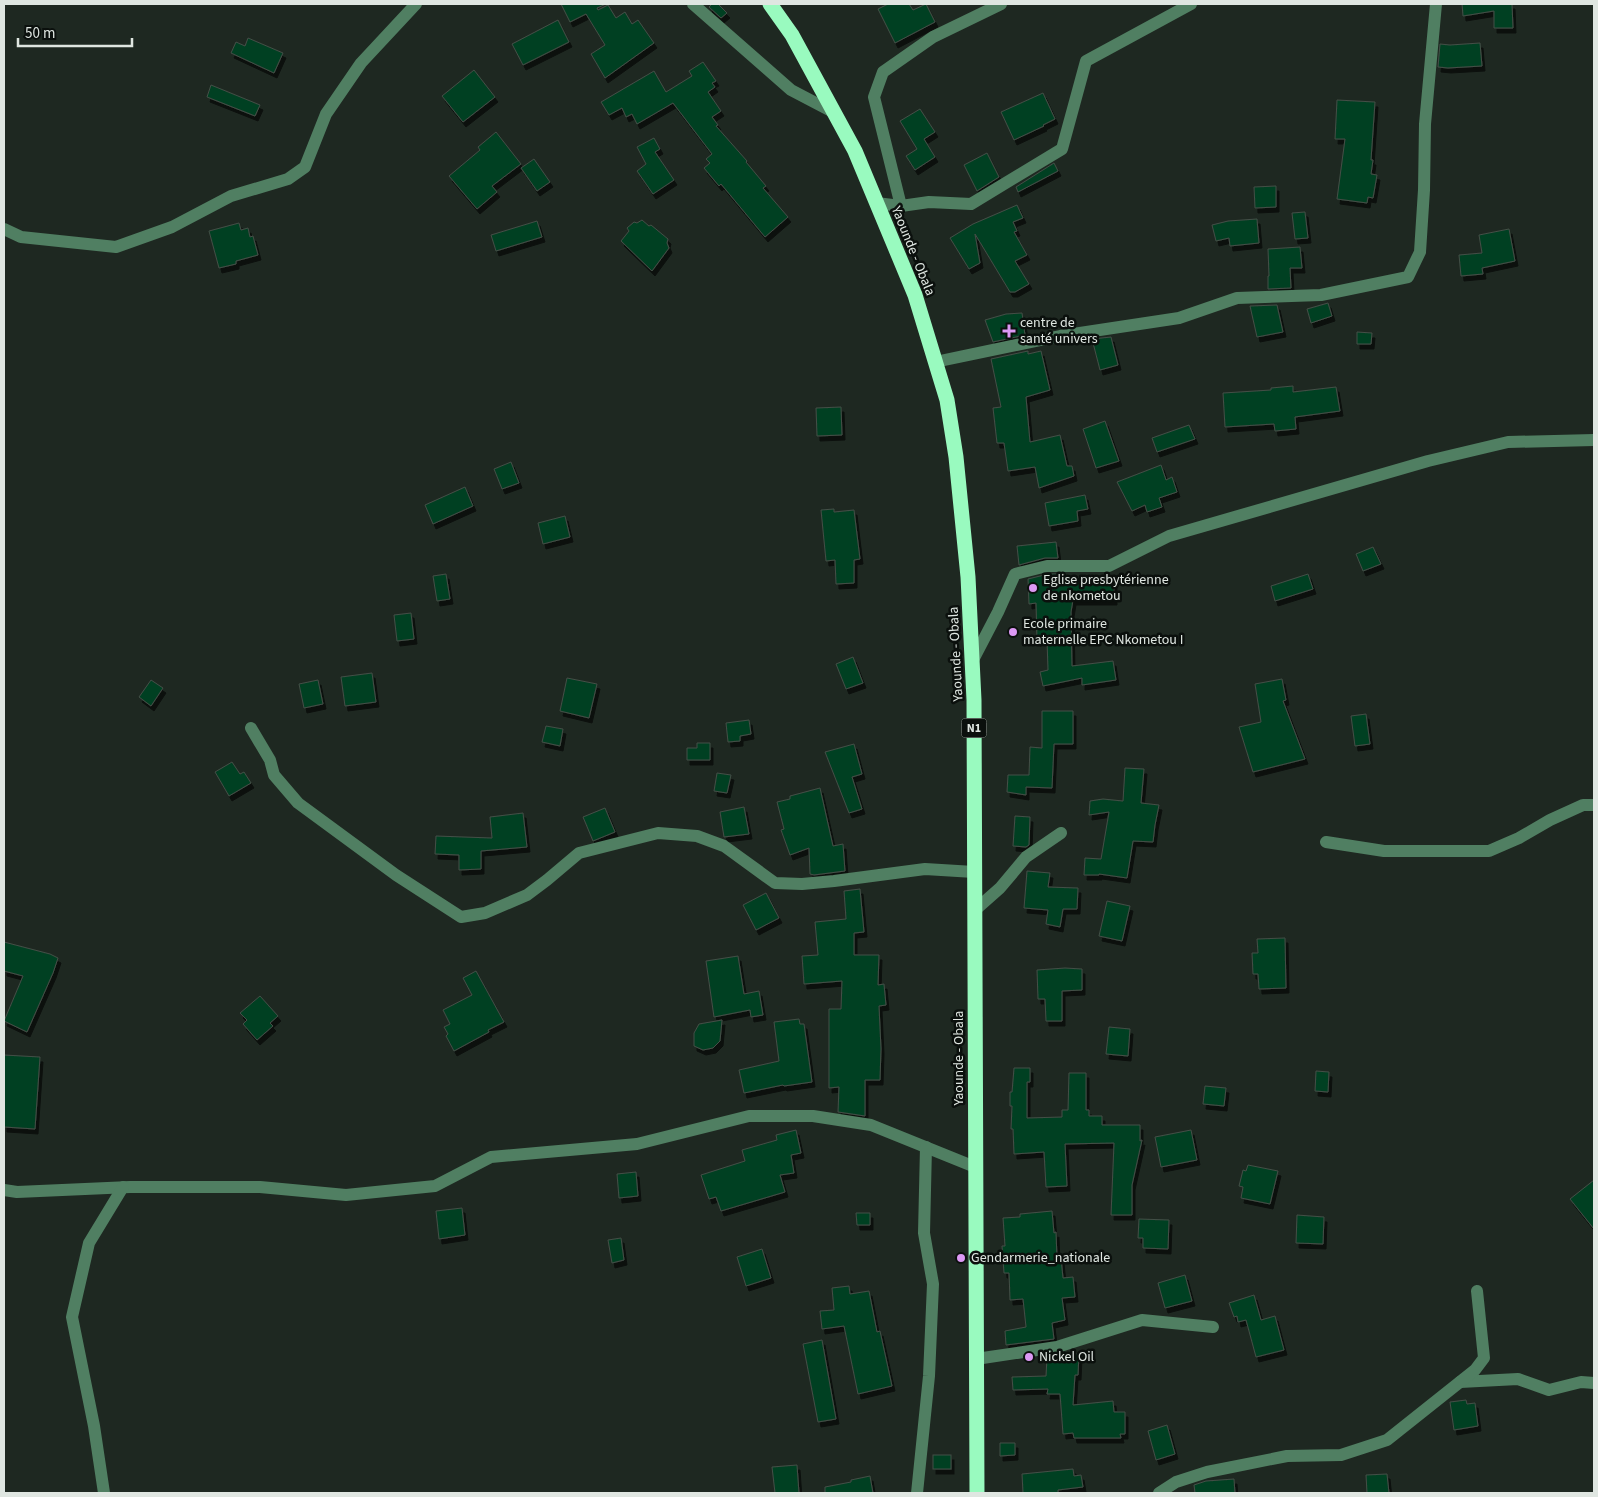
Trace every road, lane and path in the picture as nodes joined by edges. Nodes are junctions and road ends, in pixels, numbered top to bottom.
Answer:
1 (416, 4) edge
2 (693, 4) edge
3 (770, 4) edge
4 (1002, 4) edge
5 (1188, 4) edge
6 (1436, 4) edge
7 (833, 112) junction
8 (876, 203) junction
9 (901, 206) junction
10 (4, 229) edge
11 (935, 362) junction
12 (1594, 440) edge
13 (972, 660) junction
14 (251, 728) dead end
15 (1594, 806) edge
16 (1061, 833) dead end
17 (1326, 842) dead end
18 (974, 872) junction
19 (974, 911) junction
20 (926, 1147) junction
21 (975, 1167) junction
22 (123, 1187) junction
23 (4, 1190) edge
24 (1477, 1291) dead end
25 (1213, 1327) dead end
26 (976, 1358) junction
27 (1460, 1382) junction
28 (1594, 1383) edge
29 (104, 1493) edge
30 (917, 1493) edge
31 (977, 1493) edge
32 (1159, 1493) edge

1 - 10 street
2 - 7 street
3 - 7 highway, Yaounde - Obala / N1
4 - 9 street
5 - 9 street
6 - 11 street
7 - 8 highway, Yaounde - Obala / N1
8 - 9 street
8 - 11 highway, Yaounde - Obala / N1
11 - 13 highway, Yaounde - Obala / N1
12 - 13 street
13 - 18 highway, Yaounde - Obala / N1
14 - 18 street
15 - 17 street
16 - 19 street
18 - 19 highway, Yaounde - Obala / N1
19 - 21 highway, Yaounde - Obala / N1
20 - 21 street
20 - 22 street
20 - 30 street
21 - 26 highway, Yaounde - Obala / N1
22 - 23 street
22 - 29 street
24 - 27 street
25 - 26 street
26 - 31 highway, Yaounde - Obala / N1
27 - 28 street
27 - 32 street

